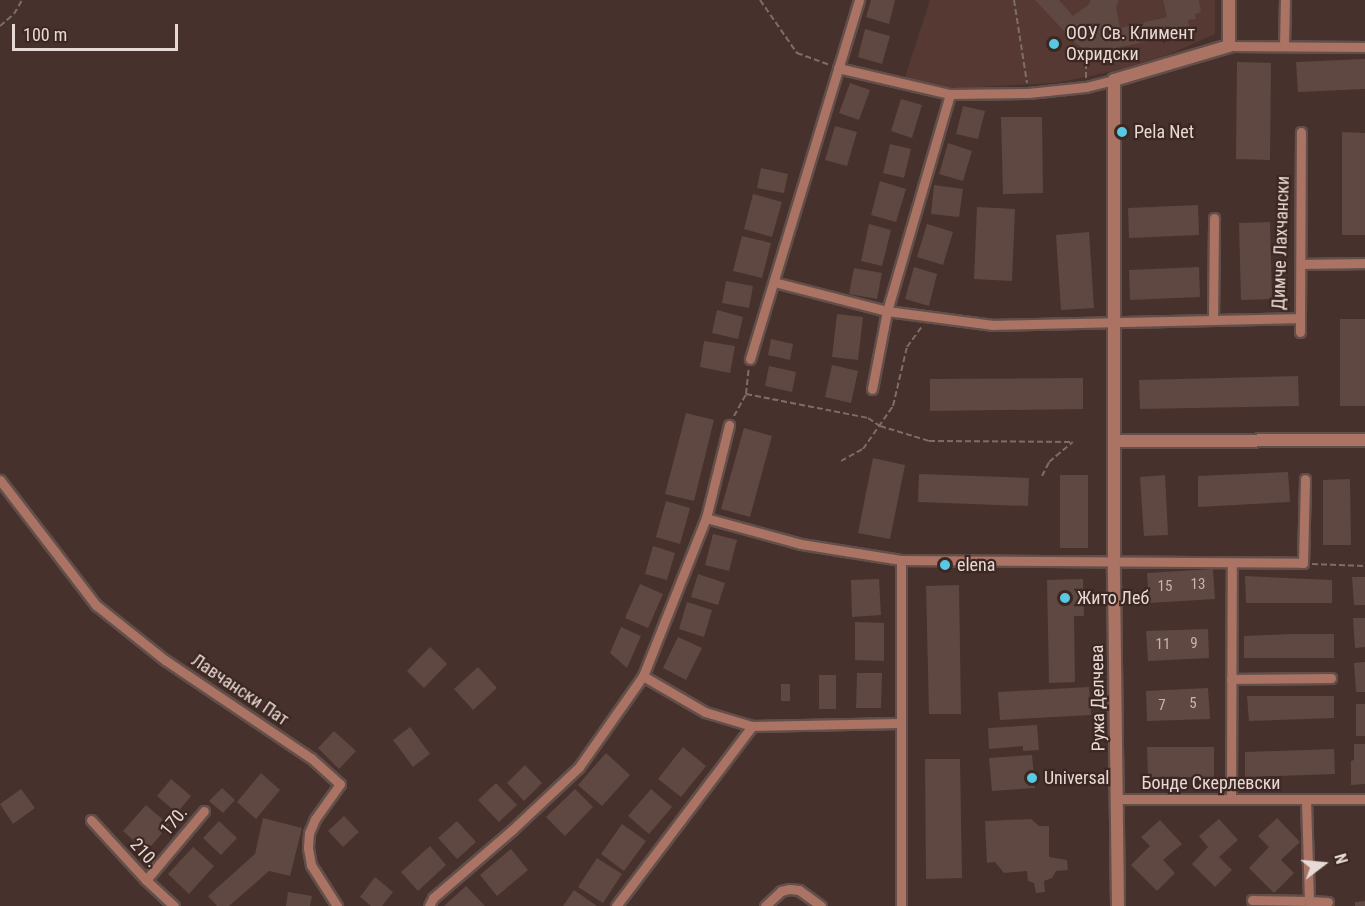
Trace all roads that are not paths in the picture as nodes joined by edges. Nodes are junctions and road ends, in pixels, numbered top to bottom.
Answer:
1 (859, 0) edge
2 (1229, 0) edge
3 (1285, 0) edge
4 (1228, 46) junction
5 (1284, 46) junction
6 (1365, 47) edge
7 (838, 68) junction
8 (1114, 80) junction
9 (950, 94) junction
10 (1300, 132) dead end
11 (1214, 219) dead end
12 (1365, 263) edge
13 (1301, 264) junction
14 (774, 282) junction
15 (887, 311) junction
16 (1300, 318) junction
17 (1213, 320) junction
18 (1115, 322) junction
19 (1300, 332) dead end
20 (750, 359) road end
21 (872, 389) dead end
22 (729, 425) road end
23 (1365, 440) edge
24 (1115, 441) junction
25 (1305, 479) dead end
26 (0, 480) edge
27 (706, 518) junction
28 (901, 560) junction
29 (1114, 562) junction
30 (1232, 563) junction
31 (644, 676) junction
32 (1331, 678) dead end
33 (1231, 679) junction
34 (899, 723) junction
35 (752, 726) junction
36 (1117, 799) junction
37 (1231, 799) junction
38 (1306, 799) junction
39 (1365, 799) edge
40 (204, 811) dead end
41 (91, 820) dead end
42 (146, 880) junction
43 (1252, 900) dead end
44 (1309, 901) junction
45 (1328, 902) dead end
46 (174, 906) edge
47 (337, 906) edge
48 (429, 906) edge
49 (616, 906) edge
50 (765, 906) edge
51 (821, 906) edge
52 (901, 906) edge
53 (1118, 906) edge

1 - 7 street
2 - 4 street
3 - 5 street
4 - 5 street
4 - 8 street
5 - 6 street
7 - 9 street
7 - 14 street
8 - 9 street
8 - 18 street
9 - 15 street
10 - 13 street, Димче Лахчански
11 - 17 street
12 - 13 street
13 - 16 street, Димче Лахчански
14 - 15 street, Димче Лахчански
14 - 20 street
15 - 18 street, Димче Лахчански
15 - 21 street
16 - 17 street, Димче Лахчански
16 - 19 street
17 - 18 street, Димче Лахчански
18 - 24 street
22 - 27 street
23 - 24 street
24 - 29 street, Ружа Делчева
25 - 30 street
26 - 47 street, Лавчански Пат
27 - 28 street
27 - 31 street
28 - 29 street
28 - 34 street
29 - 30 street
29 - 36 street, Ружа Делчева
30 - 33 street
31 - 35 street
31 - 48 street
32 - 33 street
33 - 37 street
34 - 35 street
34 - 52 street
35 - 49 street
36 - 37 street, Бонде Скерлевски
36 - 53 street, Ружа Делчева
37 - 38 street, Бонде Скерлевски
38 - 39 street, Бонде Скерлевски
38 - 44 street, Бонде Скерлевски
40 - 42 street, 170.
41 - 42 street, 210.
42 - 46 street, 210.
43 - 44 street
44 - 45 street
50 - 51 street

